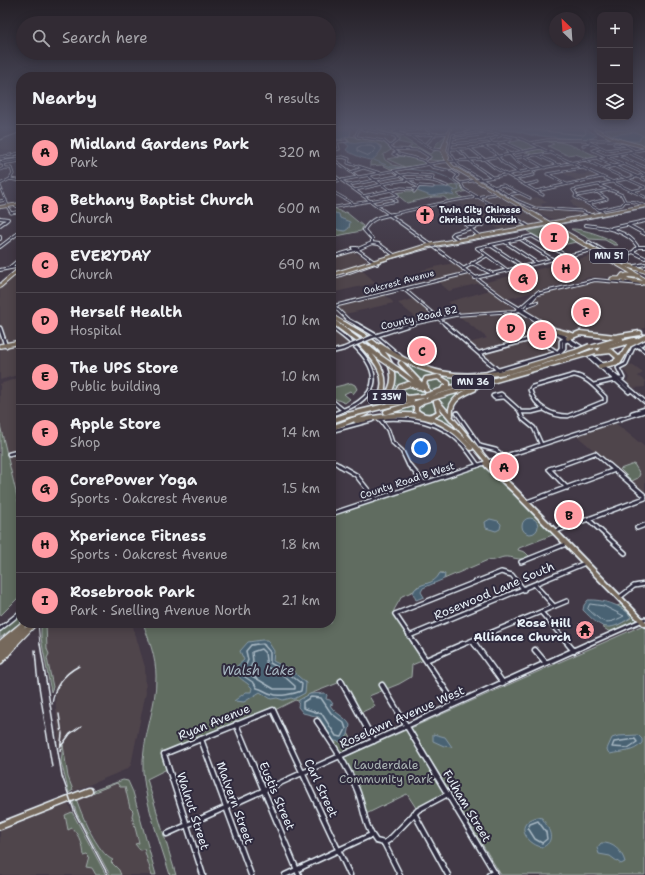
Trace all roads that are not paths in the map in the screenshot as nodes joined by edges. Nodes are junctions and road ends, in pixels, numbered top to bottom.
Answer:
1 (11, 170) edge
2 (348, 170) edge
3 (358, 170) edge
4 (373, 170) edge
5 (400, 170) edge
6 (445, 170) edge
7 (461, 170) edge
8 (466, 170) edge
9 (481, 170) edge
10 (499, 170) edge
11 (514, 170) edge
12 (533, 170) joint
13 (571, 170) edge
14 (586, 170) edge
15 (608, 170) edge
16 (622, 170) edge
17 (394, 171) junction
18 (351, 172) junction
19 (535, 172) dead end
20 (380, 173) junction
21 (519, 173) junction
22 (645, 174) edge
23 (368, 175) junction
24 (506, 175) junction
25 (534, 175) dead end
26 (336, 176) edge
27 (401, 176) junction
28 (359, 177) junction
29 (602, 177) junction
30 (638, 177) junction
31 (493, 178) junction
32 (10, 179) junction
33 (484, 179) junction
34 (514, 179) junction
35 (627, 179) junction
36 (16, 180) edge
37 (341, 180) junction
38 (376, 180) junction
39 (409, 180) junction
40 (645, 180) edge
41 (336, 181) edge
42 (432, 181) junction
43 (477, 181) junction
44 (515, 182) dead end
45 (518, 182) junction
46 (538, 182) dead end
47 (612, 182) junction
48 (462, 184) junction
49 (566, 184) junction
50 (0, 185) edge
51 (348, 185) junction
52 (383, 185) junction
53 (524, 185) junction
54 (599, 185) junction
55 (447, 186) dead end
56 (417, 187) junction
57 (433, 187) dead end
58 (493, 187) junction
59 (645, 188) edge
60 (355, 190) junction
61 (391, 190) junction
62 (609, 190) junction
63 (535, 191) junction
64 (631, 191) junction
65 (414, 192) dead end
66 (519, 192) junction
67 (597, 192) junction
68 (336, 194) edge
69 (495, 194) dead end
70 (507, 195) junction
71 (543, 195) dead end
72 (363, 196) junction
73 (576, 196) junction
74 (392, 197) junction
75 (645, 197) edge
76 (478, 198) junction
77 (530, 198) dead end
78 (6, 200) junction
79 (625, 200) junction
80 (0, 201) edge
81 (370, 201) junction
82 (355, 204) junction
83 (588, 204) junction
84 (14, 205) edge
85 (376, 205) junction
86 (8, 206) junction
87 (336, 206) edge
88 (645, 206) edge
89 (0, 207) edge
90 (599, 210) junction
91 (16, 213) edge
92 (605, 213) junction
93 (389, 215) junction
94 (592, 216) junction
95 (0, 218) edge
96 (645, 221) edge
97 (469, 223) dead end
98 (551, 223) junction
99 (0, 225) edge
100 (472, 225) dead end
101 (482, 225) dead end
102 (586, 225) dead end
103 (628, 225) junction
104 (530, 227) junction
105 (469, 229) junction
106 (611, 229) junction
107 (645, 234) edge
108 (16, 235) edge
109 (480, 237) junction
110 (519, 238) junction
111 (459, 240) junction
112 (505, 242) junction
113 (589, 242) dead end
114 (372, 243) junction
115 (584, 243) junction
116 (490, 245) junction
117 (432, 246) junction
118 (0, 247) edge
119 (638, 247) junction
120 (645, 247) edge
121 (356, 249) junction
122 (633, 252) junction
123 (336, 255) edge
124 (393, 255) junction
125 (487, 256) junction
126 (567, 256) junction
127 (645, 258) edge
128 (552, 259) junction
129 (614, 259) junction
130 (16, 262) edge
131 (372, 262) junction
132 (472, 263) junction
133 (537, 263) junction
134 (619, 263) junction
135 (377, 264) dead end
136 (645, 264) edge
137 (522, 266) junction
138 (16, 267) edge
139 (9, 268) junction
140 (16, 269) edge
141 (463, 269) junction
142 (0, 270) edge
143 (16, 270) edge
144 (507, 270) junction
145 (468, 272) junction
146 (645, 272) edge
147 (336, 273) edge
148 (492, 274) junction
149 (475, 278) junction
150 (612, 279) joint
151 (624, 280) junction
152 (645, 281) edge
153 (0, 282) edge
154 (580, 282) junction
155 (0, 286) edge
156 (405, 290) junction
157 (537, 302) dead end
158 (528, 305) junction
159 (336, 306) edge
160 (336, 308) edge
161 (519, 309) junction
162 (336, 319) edge
163 (439, 319) junction
164 (336, 324) edge
165 (0, 328) edge
166 (350, 328) junction
167 (336, 331) edge
168 (557, 331) junction
169 (645, 332) edge
170 (640, 333) junction
171 (573, 335) junction
172 (374, 336) junction
173 (645, 337) edge
174 (568, 339) junction
175 (357, 340) junction
176 (645, 342) edge
177 (16, 343) edge
178 (636, 345) junction
179 (6, 346) junction
180 (0, 347) edge
181 (561, 348) junction
182 (590, 349) junction
183 (554, 350) junction
184 (336, 351) edge
185 (645, 351) edge
186 (389, 352) junction
187 (595, 352) junction
188 (479, 353) junction
189 (558, 353) junction
190 (600, 365) junction
191 (499, 370) junction
192 (510, 371) junction
193 (502, 378) junction
194 (615, 380) junction
195 (592, 385) junction
196 (438, 394) junction
197 (427, 395) junction
198 (504, 398) dead end
199 (423, 401) junction
200 (436, 402) junction
201 (645, 403) edge
202 (336, 404) edge
203 (544, 408) junction
204 (343, 410) junction
205 (645, 410) edge
206 (520, 412) junction
207 (336, 413) edge
208 (457, 414) dead end
209 (336, 419) edge
210 (380, 419) junction
211 (454, 420) junction
212 (356, 421) junction
213 (336, 423) edge
214 (338, 426) joint
215 (336, 430) edge
216 (542, 444) junction
217 (471, 448) junction
218 (16, 452) edge
219 (9, 454) dead end
220 (504, 457) junction
221 (487, 462) junction
222 (336, 464) edge
223 (478, 465) junction
224 (615, 470) junction
225 (424, 483) junction
226 (567, 488) junction
227 (645, 497) edge
228 (375, 499) junction
229 (527, 502) junction
230 (336, 512) edge
231 (588, 519) junction
232 (645, 525) edge
233 (637, 528) dead end
234 (555, 532) junction
235 (567, 544) junction
236 (625, 553) dead end
237 (521, 562) dead end
238 (586, 563) junction
239 (535, 584) junction
240 (645, 584) edge
241 (524, 590) junction
242 (619, 597) junction
243 (567, 601) dead end
244 (554, 606) junction
245 (541, 612) junction
246 (16, 616) edge
247 (644, 621) edge
248 (19, 628) edge
249 (27, 628) edge
250 (29, 628) edge
251 (0, 629) edge
252 (409, 636) junction
253 (472, 641) junction
254 (0, 643) edge
255 (535, 650) dead end
256 (0, 651) edge
257 (574, 651) junction
258 (0, 660) edge
259 (426, 660) junction
260 (546, 663) junction
261 (341, 682) dead end
262 (503, 682) junction
263 (382, 685) dead end
264 (455, 704) junction
265 (272, 710) joint
266 (317, 721) dead end
267 (236, 724) junction
268 (407, 726) junction
269 (201, 739) junction
270 (374, 741) junction
271 (164, 754) joint
272 (339, 754) junction
273 (302, 773) junction
274 (264, 790) junction
275 (88, 792) dead end
276 (448, 794) junction
277 (226, 807) junction
278 (414, 813) junction
279 (187, 825) junction
280 (0, 826) edge
281 (167, 834) dead end
282 (371, 835) junction
283 (384, 843) junction
284 (338, 850) junction
285 (297, 870) junction
286 (495, 874) edge
287 (203, 875) edge
288 (251, 875) edge
289 (285, 875) edge
290 (299, 875) edge
291 (350, 875) edge
292 (400, 875) edge
293 (448, 875) edge
294 (489, 875) edge

1 - 32 street
2 - 18 street
3 - 18 street
4 - 20 street
5 - 17 street
6 - 48 street
7 - 43 highway, MN 51
8 - 33 street
9 - 31 street
10 - 24 street
11 - 21 street
12 - 19 street
12 - 21 street
13 - 49 street
14 - 29 street
15 - 35 street
16 - 30 street
17 - 20 street
17 - 27 street
18 - 28 street
20 - 23 street
21 - 24 street
22 - 30 street
23 - 28 street
23 - 38 street
24 - 31 street
24 - 34 street
25 - 34 street
26 - 37 street
27 - 38 street
27 - 39 street
27 - 42 street
28 - 37 street
29 - 47 street
29 - 49 street
30 - 35 street
30 - 40 street
31 - 33 street
32 - 36 street
32 - 50 street
33 - 43 street
33 - 58 street
34 - 45 street
35 - 47 street
35 - 59 street
37 - 41 street
37 - 51 street
38 - 51 street
38 - 52 street
39 - 42 street
39 - 52 street
39 - 56 street
42 - 55 street
43 - 48 street
43 - 98 highway, MN 51
44 - 45 street
45 - 53 street
46 - 53 street
47 - 54 street
47 - 64 street
48 - 76 street
49 - 63 street
50 - 78 street
51 - 60 street
52 - 60 street
52 - 61 street
53 - 63 street
54 - 62 street
54 - 73 street
56 - 57 street
56 - 61 street
56 - 65 street
58 - 66 street
58 - 70 street
59 - 64 street
60 - 72 street
61 - 72 street
61 - 74 street
62 - 67 street
62 - 79 street
63 - 71 street
64 - 75 street
66 - 70 street
66 - 77 street
67 - 73 street
67 - 83 street
68 - 82 street
69 - 76 street
70 - 94 street
72 - 81 street
73 - 83 street
74 - 81 street
74 - 85 street
76 - 93 street
76 - 104 street
78 - 80 street
78 - 86 street
79 - 88 street
79 - 90 street
81 - 82 street
81 - 85 street
82 - 87 street
83 - 90 street
84 - 86 main road
85 - 93 street
86 - 89 main road
86 - 91 street
88 - 92 main road
90 - 92 street
92 - 94 main road
93 - 114 street
93 - 117 street
94 - 98 main road
95 - 99 street
96 - 103 street
97 - 100 street
98 - 104 main road
98 - 115 highway, MN 51
98 - 129 highway, MN 51
101 - 105 street
102 - 106 street
103 - 106 street
103 - 107 street
104 - 109 main road
105 - 109 street
105 - 111 street
106 - 119 street
108 - 118 street
109 - 111 main road
109 - 117 main road
110 - 112 street
110 - 126 street
110 - 128 street
111 - 117 main road
112 - 116 street
112 - 133 street
113 - 122 street
114 - 121 street
114 - 124 street
115 - 126 street
115 - 134 highway, MN 51
116 - 125 street
116 - 137 street
117 - 124 main road
117 - 141 street
119 - 120 street
119 - 122 street
121 - 123 street
121 - 131 street
122 - 127 street
124 - 131 main road
125 - 132 street
125 - 144 street
126 - 128 street
128 - 133 street
129 - 146 highway
129 - 152 highway, MN 51
130 - 139 street
131 - 135 street
131 - 147 main road
132 - 141 street
132 - 148 street
133 - 137 street
134 - 151 highway
134 - 152 highway, MN 51
136 - 146 street
137 - 144 street
138 - 139 street
139 - 142 street
140 - 153 main road
141 - 145 street
143 - 155 main road
144 - 148 street
145 - 149 street
145 - 156 street, Oakcrest Avenue
146 - 152 highway
148 - 149 street
149 - 161 street
150 - 151 highway
150 - 154 street, County Road B2
151 - 152 highway
151 - 152 highway
151 - 154 street, County Road B2
154 - 158 street, County Road B2
154 - 161 street, County Road B2
156 - 159 street, Oakcrest Avenue
156 - 163 street
157 - 158 street
158 - 161 street, County Road B2
160 - 172 street
161 - 163 street, County Road B2
161 - 168 street
161 - 174 street
162 - 166 highway, I 35W
163 - 172 street, County Road B2
163 - 188 street
164 - 175 highway, I 35W
165 - 179 street
166 - 186 highway
166 - 214 highway, I 35W
167 - 204 street
168 - 171 highway
168 - 174 street
169 - 170 highway, MN 36
170 - 171 highway
170 - 182 highway, MN 36
171 - 174 highway
172 - 184 street, County Road B2, bridge
172 - 191 street
173 - 187 highway
173 - 190 highway
174 - 181 street
174 - 182 highway
174 - 189 street
174 - 190 street
175 - 197 highway, bridge
175 - 213 highway, I 35W
176 - 178 street
177 - 179 main road
178 - 185 street
178 - 194 street
179 - 180 main road
181 - 183 street
181 - 189 street
182 - 187 highway, bridge
182 - 192 highway, MN 36, bridge
182 - 193 highway, MN 36, bridge
183 - 188 street
183 - 189 street
186 - 192 highway
186 - 197 highway
187 - 190 highway
188 - 191 street
189 - 191 street
190 - 194 street
192 - 196 highway, MN 36
193 - 196 highway, MN 36
193 - 211 highway
194 - 195 street
194 - 201 street
195 - 203 street
195 - 203 street
196 - 197 highway, MN 36, bridge
196 - 197 highway
197 - 197 highway
197 - 199 highway, MN 36
197 - 200 highway
197 - 209 highway, MN 36, bridge
197 - 211 highway
198 - 206 street
199 - 200 highway
199 - 212 highway, MN 36
200 - 217 highway
202 - 204 street
203 - 206 street
204 - 207 street
205 - 216 street, County Road B West
206 - 216 street
208 - 220 street
210 - 215 street
210 - 223 street
210 - 225 street
211 - 221 highway
212 - 214 highway, MN 36
212 - 217 highway
216 - 220 street, County Road B West
217 - 221 highway
218 - 219 street
220 - 221 street, County Road B West
221 - 223 street, County Road B West
221 - 229 main road
222 - 228 street
223 - 225 street, County Road B West
224 - 226 street
224 - 226 street
224 - 227 street
225 - 228 street, County Road B West
226 - 229 street
227 - 231 street
228 - 230 street, County Road B West
229 - 234 main road
231 - 234 street
231 - 236 street
232 - 233 street
234 - 235 main road
235 - 237 street
235 - 238 main road
238 - 239 street, Rosewood Lane South
238 - 242 main road
239 - 241 street, Rosewood Lane South
239 - 244 street
240 - 242 street
241 - 252 street, Rosewood Lane South
241 - 252 street
242 - 247 main road
243 - 244 street
244 - 245 street
245 - 253 street
245 - 257 street
246 - 251 street
247 - 257 street, Roselawn Avenue West
248 - 254 highway
249 - 256 highway
250 - 258 highway
252 - 259 street
253 - 259 street
253 - 262 street
255 - 260 street
257 - 260 street, Roselawn Avenue West
259 - 264 street
260 - 262 street, Roselawn Avenue West
261 - 270 street
262 - 264 street, Roselawn Avenue West
263 - 268 street, Fulham Street
264 - 268 street, Roselawn Avenue West
265 - 267 street, Ryan Avenue
265 - 273 street, Carl Street
266 - 272 street
267 - 269 street, Ryan Avenue
267 - 274 street, Eustis Street
268 - 270 street, Roselawn Avenue West
268 - 276 street, Fulham Street
269 - 271 street, Ryan Avenue
269 - 277 street, Malvern Street
270 - 272 street, Roselawn Avenue West
271 - 279 street, Walnut Street
272 - 273 street, Roselawn Avenue West
272 - 282 street
273 - 274 street, Roselawn Avenue West
273 - 284 street, Carl Street
274 - 277 street, Roselawn Avenue West
274 - 285 street, Eustis Street
275 - 280 main road
276 - 278 street
276 - 286 street, Fulham Street
277 - 279 street, Roselawn Avenue West
277 - 288 street, Malvern Street
278 - 283 street
278 - 293 street
279 - 281 street, Roselawn Avenue West
279 - 287 street, Walnut Street
282 - 283 street
282 - 284 street
283 - 292 street
284 - 285 street
284 - 291 street, Carl Street
285 - 289 street
285 - 290 street, Eustis Street
286 - 294 street

